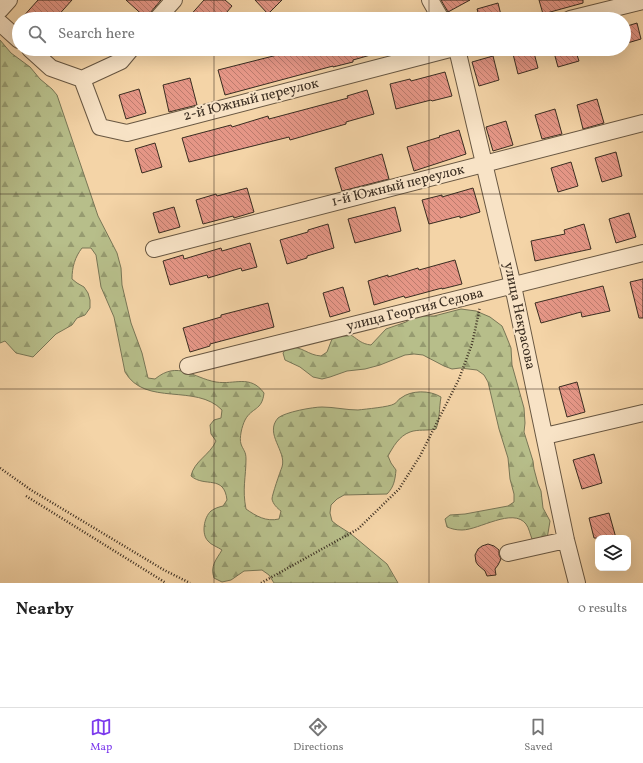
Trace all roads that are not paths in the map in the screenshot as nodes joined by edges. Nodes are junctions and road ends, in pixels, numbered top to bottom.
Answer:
1 (9, 0) edge
2 (174, 0) edge
3 (430, 0) edge
4 (643, 1) edge
5 (0, 10) edge
6 (163, 12) edge
7 (437, 12) edge
8 (598, 12) edge
9 (0, 23) edge
10 (12, 34) edge
11 (38, 56) edge
12 (125, 56) edge
13 (423, 56) edge
14 (459, 56) edge
15 (82, 79) junction
16 (643, 124) edge
17 (484, 164) junction
18 (154, 249) dead end
19 (643, 253) edge
20 (513, 286) junction
21 (188, 366) dead end
22 (643, 413) edge
23 (545, 436) junction
24 (566, 540) junction
25 (508, 553) dead end
26 (577, 583) edge

1 - 5 street
2 - 6 street
3 - 7 street
4 - 8 street
9 - 10 street
11 - 15 street
12 - 15 street
13 - 15 street, 2-й Южный переулок
14 - 17 street, улица Некрасова
16 - 17 street, 1-й Южный переулок
17 - 18 street, 1-й Южный переулок
17 - 20 street, улица Некрасова
19 - 20 street, улица Георгия Седова
20 - 21 street, улица Георгия Седова
20 - 23 street, улица Некрасова
22 - 23 street
23 - 24 street, улица Некрасова
24 - 25 street
24 - 26 street, улица Некрасова

